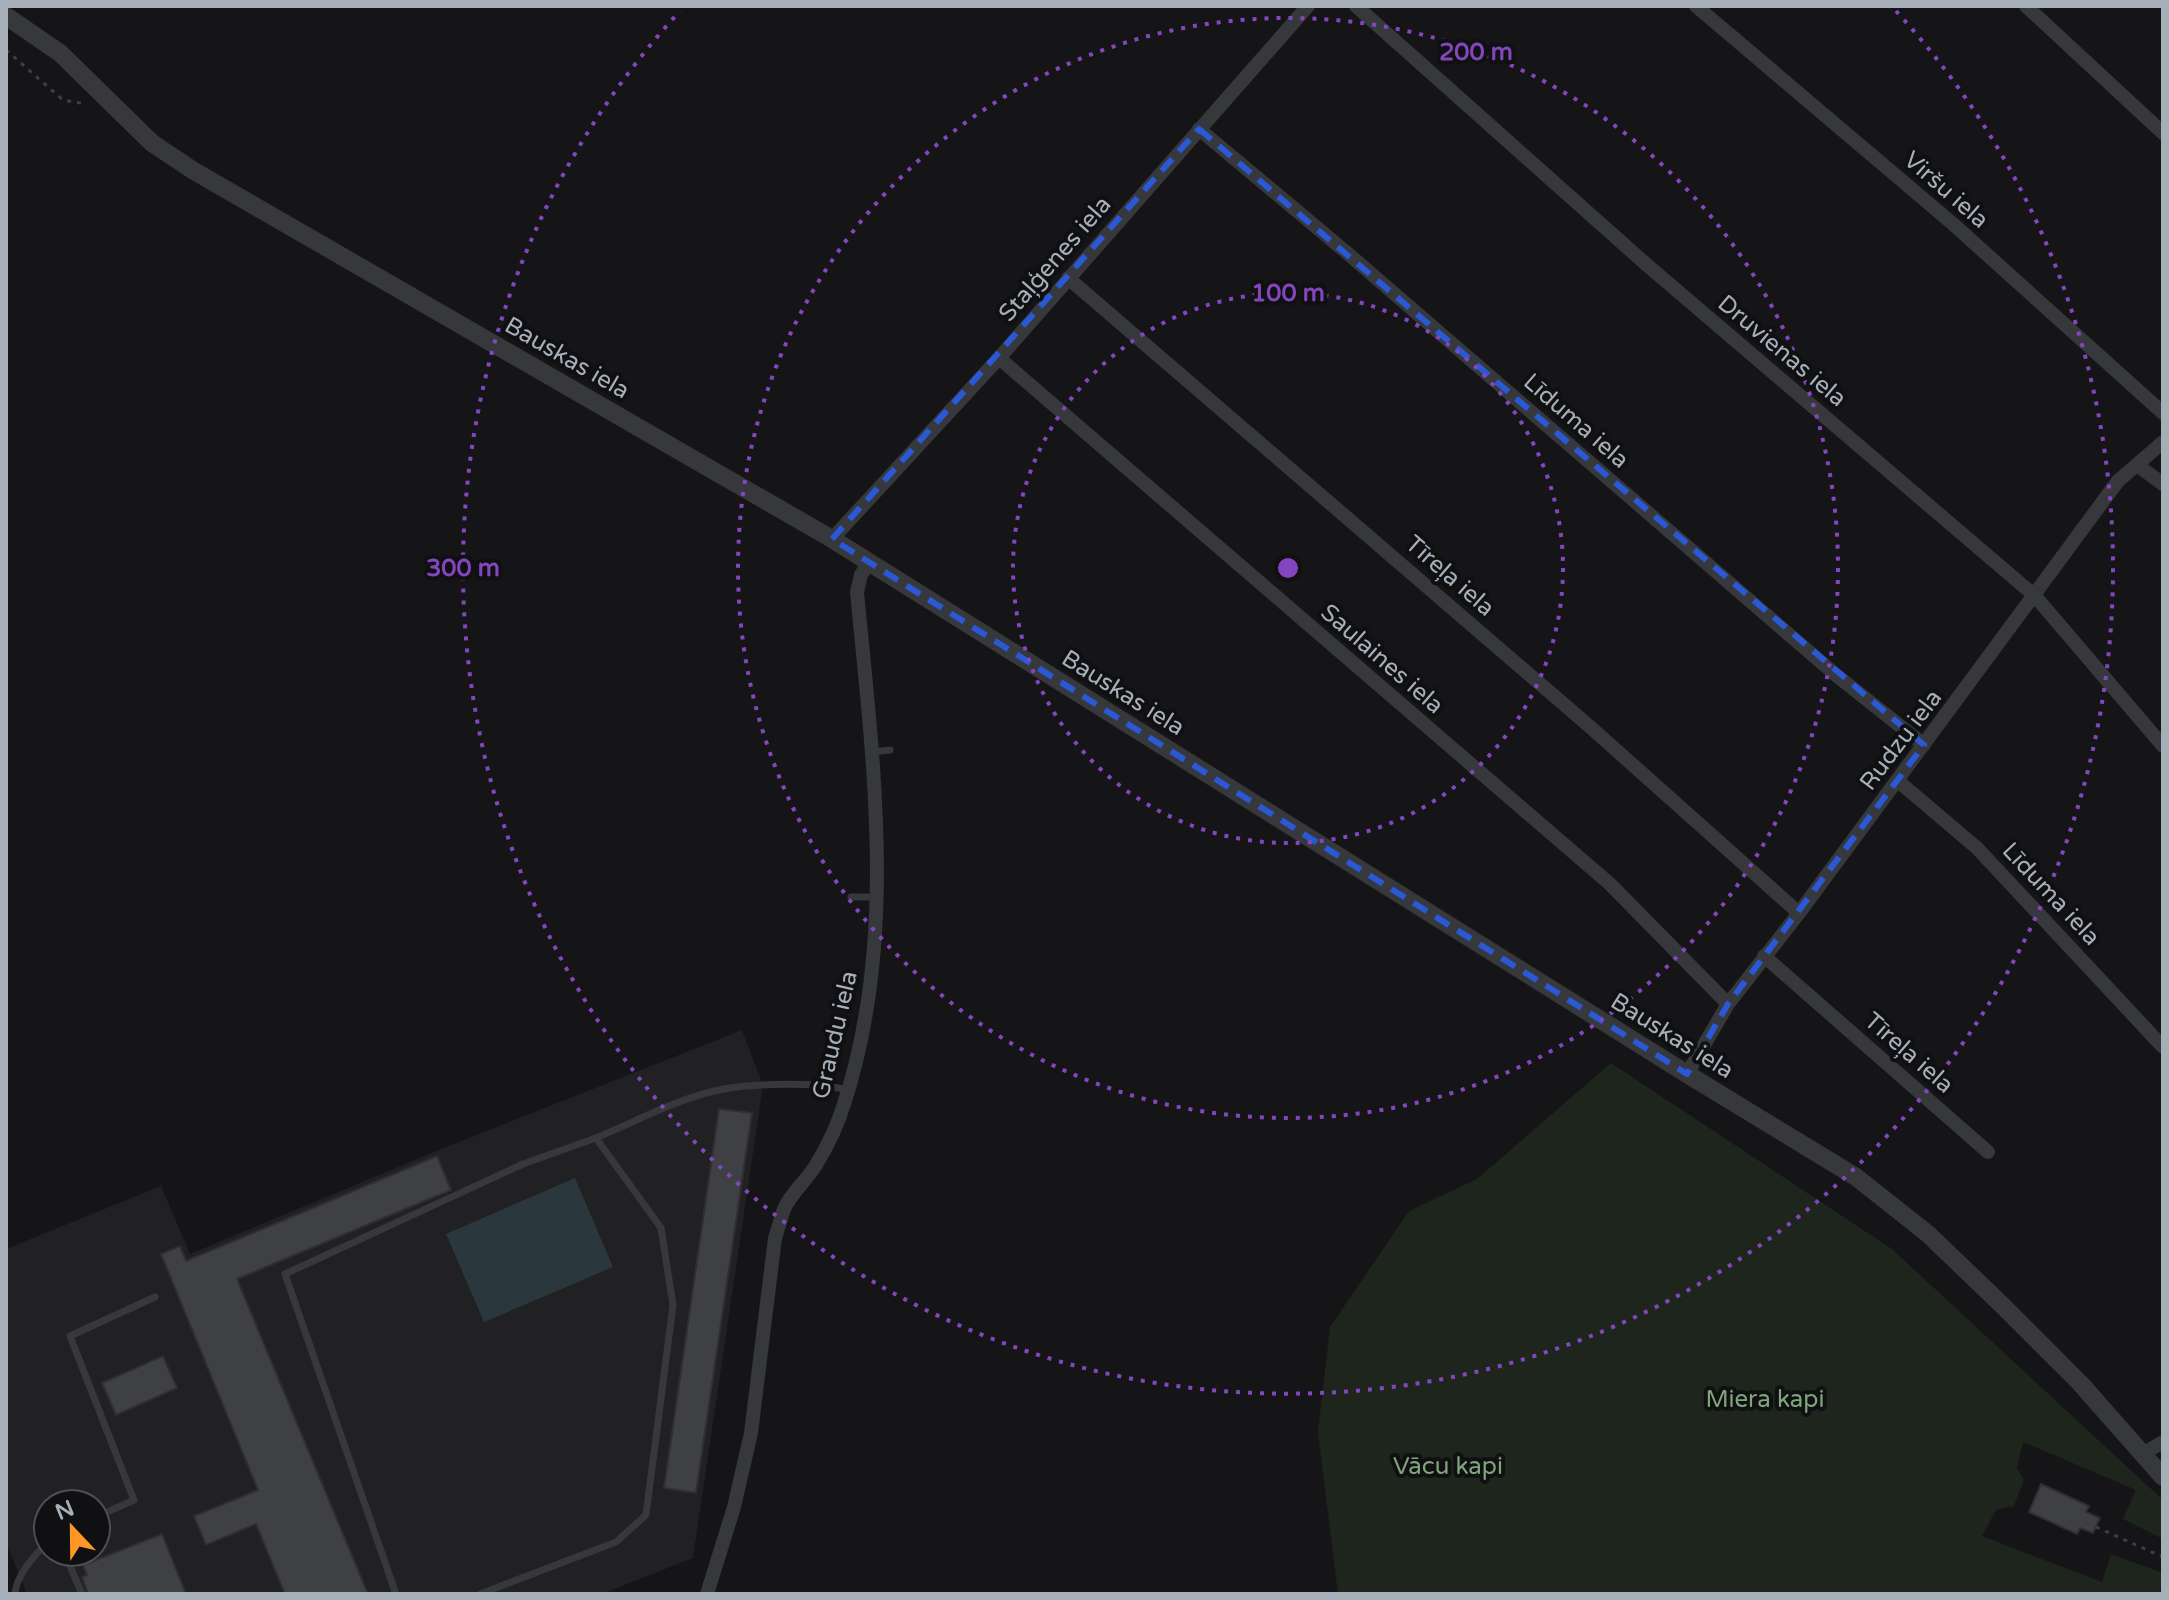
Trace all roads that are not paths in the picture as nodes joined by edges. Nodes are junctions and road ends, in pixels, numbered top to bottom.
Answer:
1 (1308, 6) edge
2 (1356, 6) edge
3 (1696, 6) edge
4 (2026, 6) edge
5 (6, 16) edge
6 (1199, 129) junction
7 (2163, 133) edge
8 (1068, 278) junction
9 (999, 358) junction
10 (2163, 413) edge
11 (2163, 442) edge
12 (2137, 465) junction
13 (2163, 484) edge
14 (832, 539) junction
15 (869, 562) junction
16 (2035, 596) junction
17 (1924, 745) junction
18 (2163, 746) edge
19 (890, 750) dead end
20 (872, 752) junction
21 (1898, 781) junction
22 (851, 897) dead end
23 (877, 897) junction
24 (1799, 913) junction
25 (1764, 956) junction
26 (1728, 1004) junction
27 (2163, 1047) edge
28 (1687, 1074) junction
29 (848, 1090) junction
30 (596, 1138) junction
31 (1988, 1152) dead end
32 (155, 1297) dead end
33 (2163, 1442) edge
34 (2144, 1453) junction
35 (2163, 1477) edge
36 (112, 1510) edge
37 (32, 1559) edge
38 (71, 1568) edge
39 (15, 1594) edge
40 (82, 1594) edge
41 (396, 1594) edge
42 (480, 1594) edge
43 (707, 1594) edge

1 - 6 street, Staļģenes iela
2 - 16 street, Druvienas iela
3 - 10 street, Viršu iela
4 - 7 street
5 - 14 street, Bauskas iela
6 - 8 street, Staļģenes iela
6 - 17 street, Līduma iela
8 - 9 street, Staļģenes iela
8 - 24 street, Tīreļa iela
9 - 14 street, Staļģenes iela
9 - 26 street, Saulaines iela
11 - 12 street, Rudzu iela
12 - 13 street
12 - 16 street, Rudzu iela
14 - 15 street, Bauskas iela
15 - 20 street, Graudu iela
15 - 28 street, Bauskas iela
16 - 17 street, Rudzu iela
16 - 18 street, Druvienas iela
17 - 21 street, Rudzu iela
19 - 20 lane
20 - 23 street, Graudu iela
21 - 24 street, Rudzu iela
21 - 27 street, Līduma iela
22 - 23 lane
23 - 29 street, Graudu iela
24 - 25 street, Rudzu iela
25 - 26 street, Rudzu iela
25 - 31 street, Tīreļa iela
26 - 28 street, Rudzu iela
28 - 34 street, Bauskas iela
29 - 30 lane
29 - 43 street, Graudu iela
30 - 41 lane
30 - 42 lane
32 - 36 lane
33 - 34 street
34 - 35 street, Bauskas iela
37 - 39 lane
38 - 40 lane

